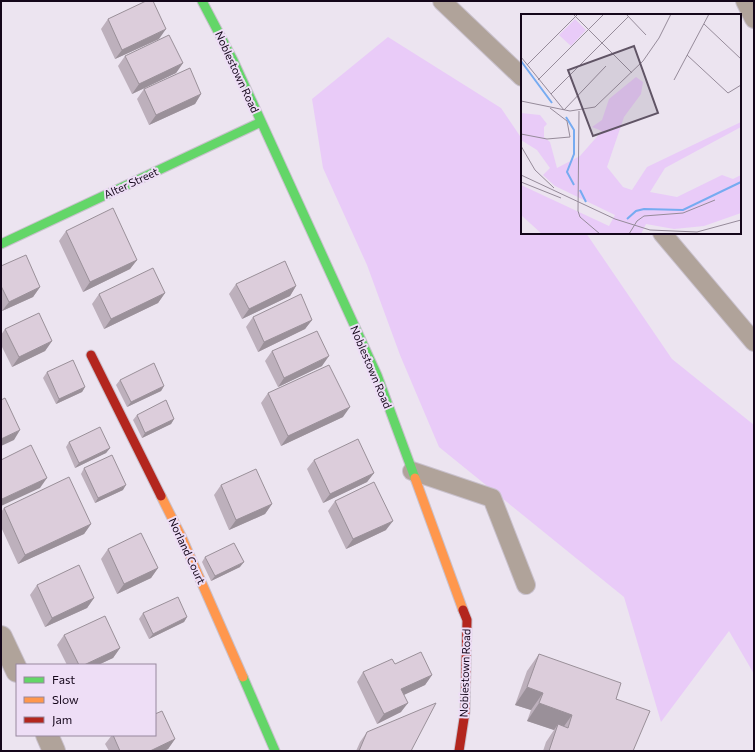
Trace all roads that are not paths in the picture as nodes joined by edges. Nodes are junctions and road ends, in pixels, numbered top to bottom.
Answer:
1 (202, 1) edge
2 (442, 1) edge
3 (745, 1) edge
4 (754, 19) edge
5 (521, 76) edge
6 (261, 122) junction
7 (663, 234) edge
8 (1, 244) edge
9 (754, 342) edge
10 (92, 355) dead end
11 (412, 471) junction
12 (526, 585) dead end
13 (1, 637) edge
14 (16, 669) edge
15 (47, 736) edge
16 (54, 751) edge
17 (275, 751) edge
18 (459, 751) edge

1 - 6 main road, Noblestown Road
2 - 5 lane
3 - 4 lane
6 - 8 main road, Alter Street
6 - 11 main road, Noblestown Road
7 - 9 lane
10 - 17 main road, Norland Court
11 - 12 lane
11 - 18 main road, Noblestown Road
13 - 14 street
15 - 16 street

